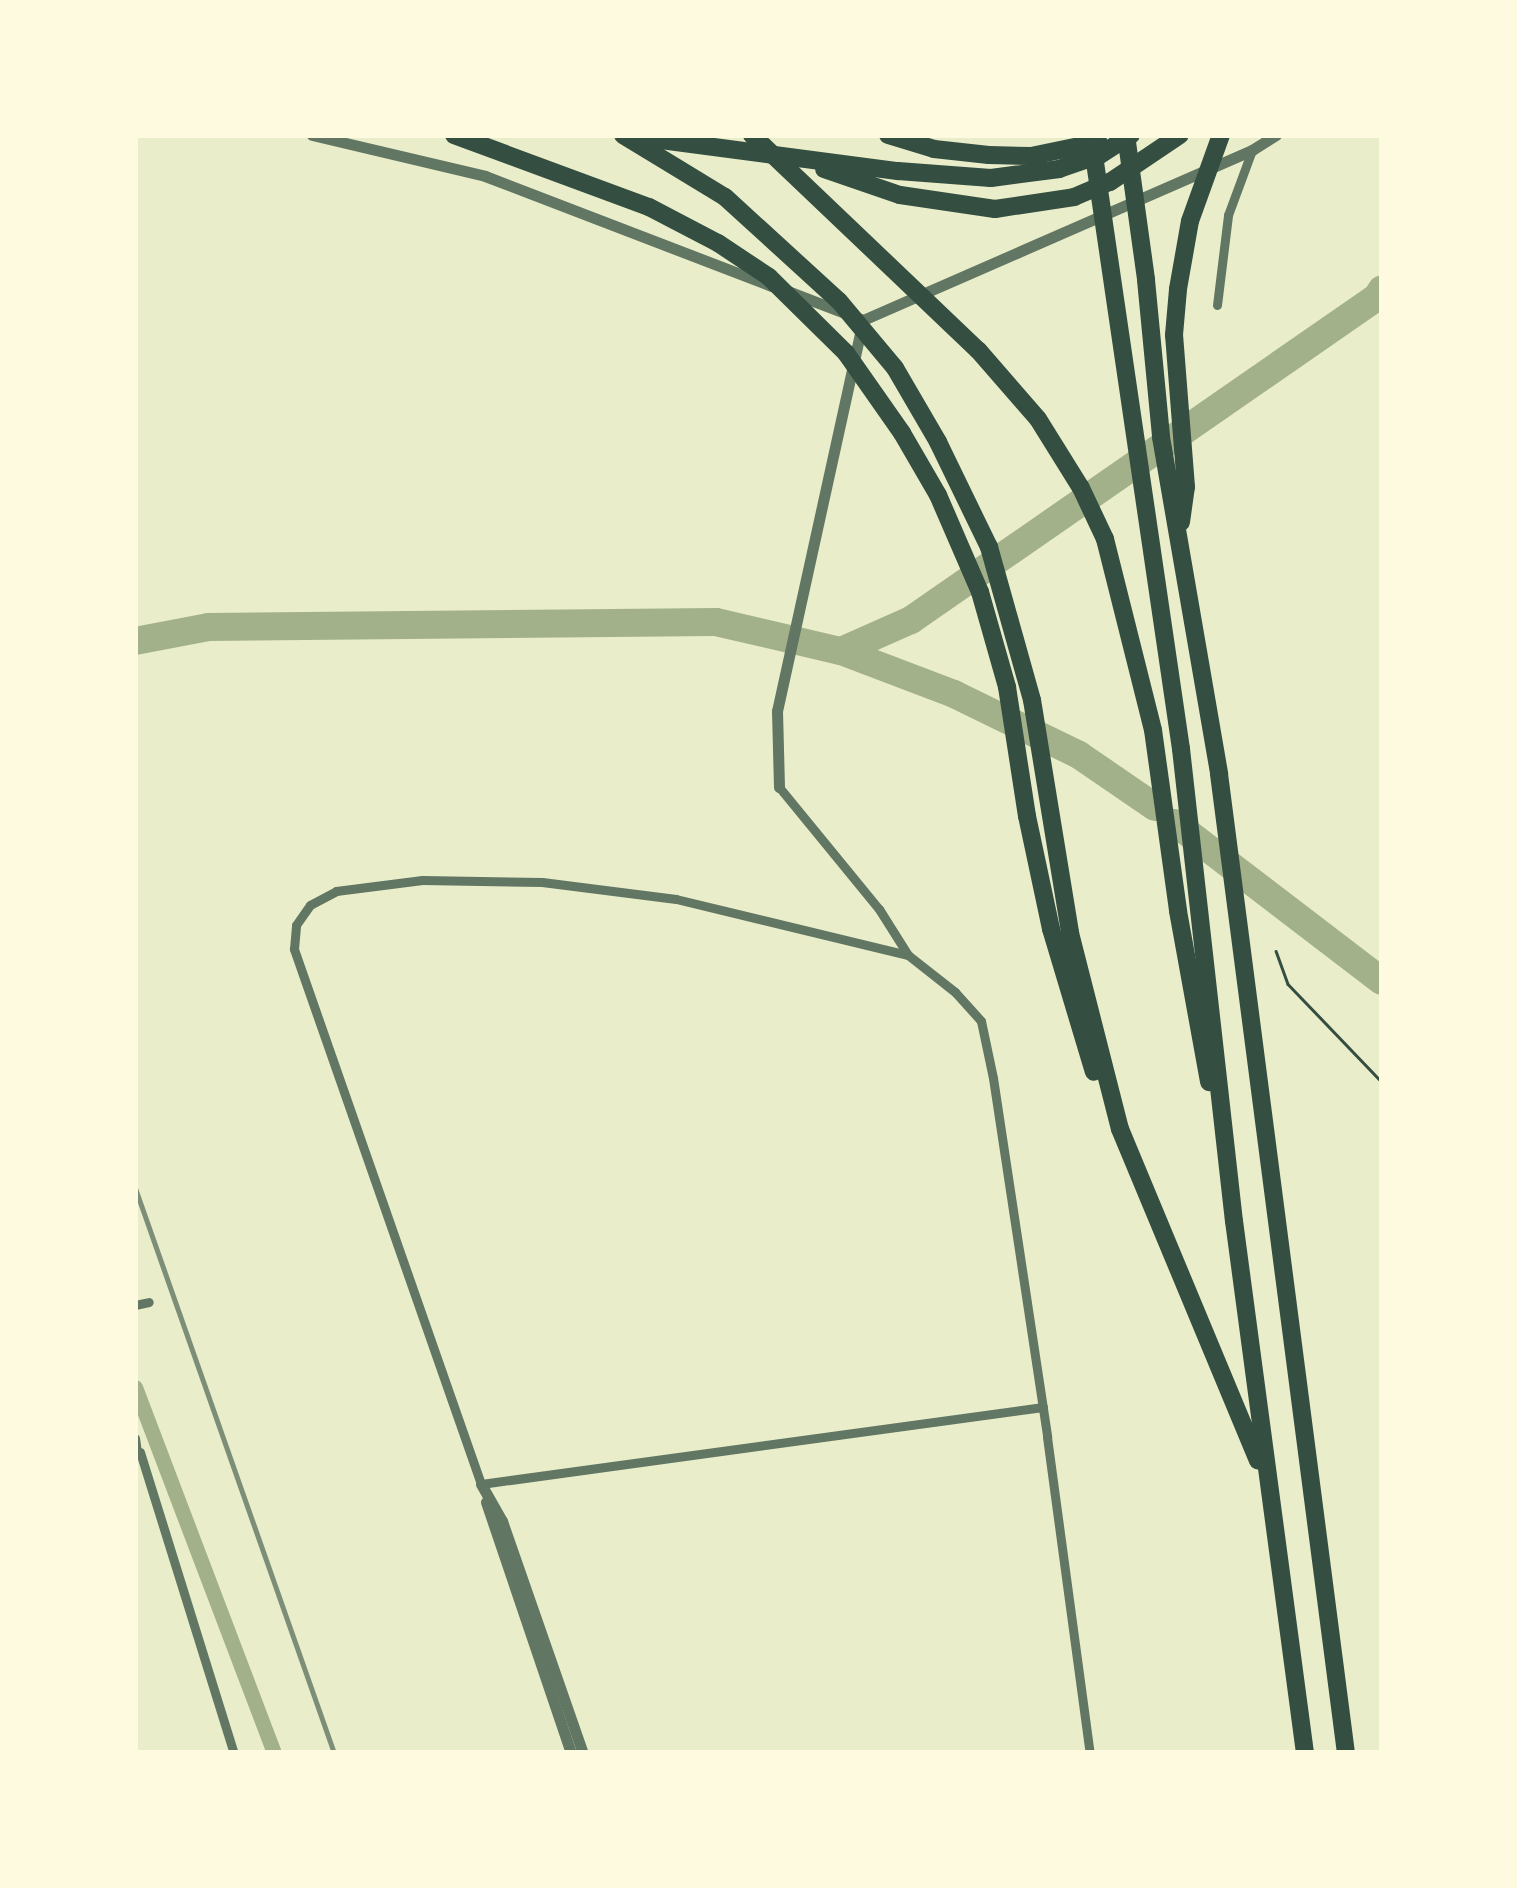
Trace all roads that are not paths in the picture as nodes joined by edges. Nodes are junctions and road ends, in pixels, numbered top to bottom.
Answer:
1 (312, 135) edge
2 (454, 135) edge
3 (622, 135) edge
4 (735, 135) edge
5 (752, 135) edge
6 (888, 135) edge
7 (1090, 135) edge
8 (1127, 135) edge
9 (1180, 135) edge
10 (1221, 135) edge
11 (1276, 135) edge
12 (1252, 150) junction
13 (1218, 305) dead end
14 (862, 320) junction
15 (1178, 492) junction
16 (779, 787) joint
17 (1061, 931) junction
18 (908, 954) junction
19 (1234, 1221) junction
20 (149, 1302) dead end
21 (135, 1304) edge
22 (1043, 1407) junction
23 (135, 1438) edge
24 (138, 1453) edge
25 (481, 1484) junction
26 (1270, 1493) junction
27 (234, 1753) edge
28 (571, 1753) edge
29 (583, 1753) edge
30 (1090, 1753) edge
31 (1306, 1753) edge
32 (1346, 1753) edge

1 - 14 street
2 - 17 highway
3 - 8 highway
3 - 17 highway
4 - 9 highway
5 - 19 highway
6 - 8 highway
7 - 19 highway
8 - 15 highway
10 - 15 highway
11 - 12 street
12 - 13 street
12 - 14 street
14 - 16 street
15 - 32 highway
16 - 18 street
17 - 26 highway
18 - 22 street
18 - 25 street
19 - 26 highway
20 - 21 street
22 - 25 street
22 - 30 street
23 - 24 street
24 - 27 street
25 - 28 street
25 - 29 street
26 - 31 highway

